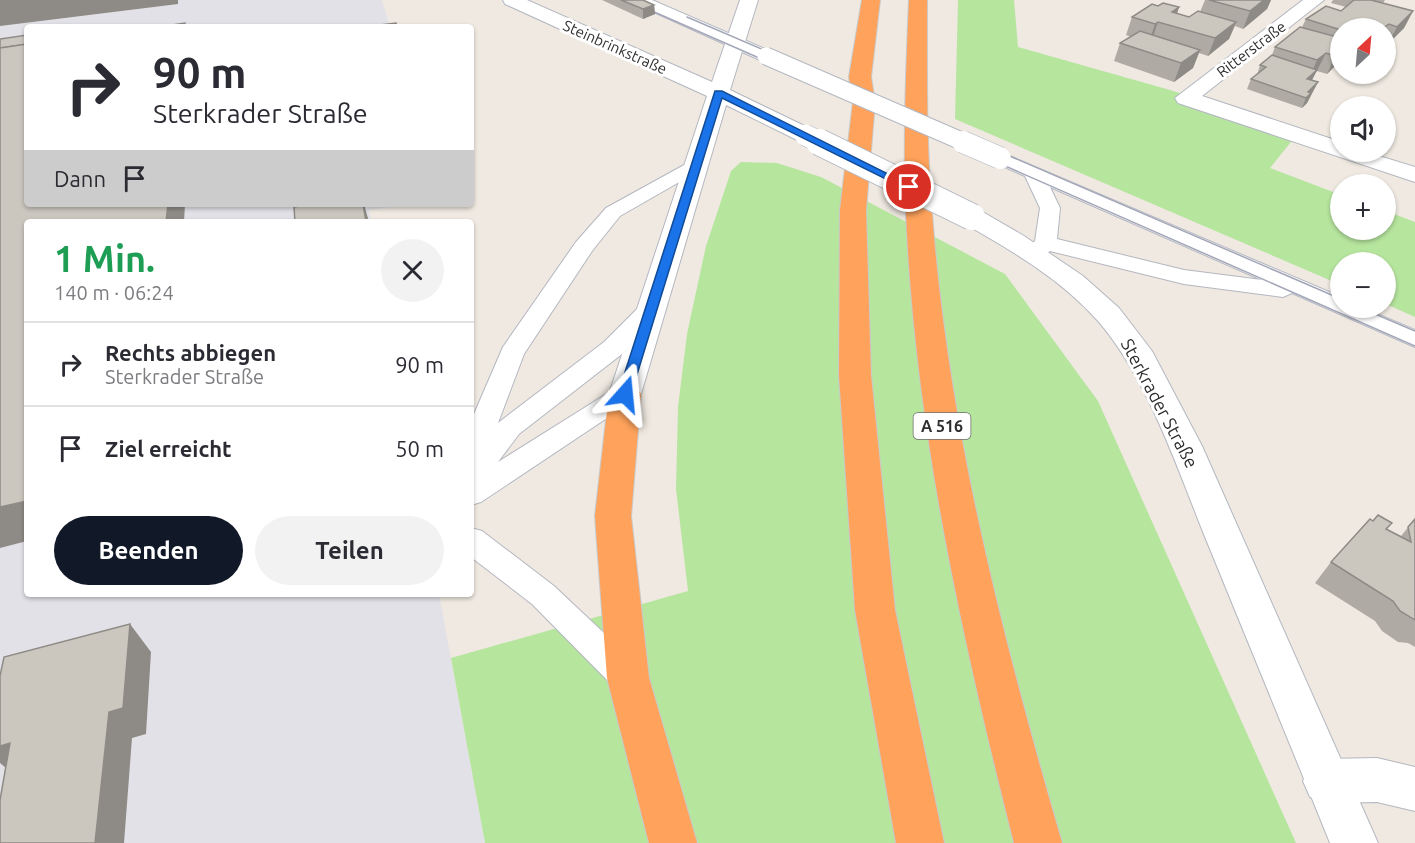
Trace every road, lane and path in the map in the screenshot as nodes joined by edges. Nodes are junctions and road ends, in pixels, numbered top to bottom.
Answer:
1 (512, 0) edge
2 (639, 0) edge
3 (749, 0) edge
4 (871, 0) edge
5 (918, 0) edge
6 (1315, 0) edge
7 (736, 42) junction
8 (719, 93) junction
9 (1330, 147) edge
10 (1376, 162) edge
11 (695, 165) junction
12 (1033, 172) junction
13 (1415, 175) edge
14 (1040, 248) junction
15 (1309, 292) junction
16 (1330, 302) edge
17 (652, 307) junction
18 (1367, 318) edge
19 (1415, 339) edge
20 (625, 394) junction
21 (474, 448) edge
22 (474, 475) edge
23 (474, 492) edge
24 (474, 542) edge
25 (628, 678) junction
26 (1326, 781) junction
27 (1415, 789) edge
28 (673, 843) edge
29 (920, 843) edge
30 (1038, 843) edge
31 (1354, 843) edge

1 - 8 street, Steinbrinkstraße
2 - 7 lane
3 - 7 street
4 - 29 highway
5 - 30 highway, A 516
6 - 9 street, Ritterstraße
7 - 8 street
7 - 12 lane, bridge
8 - 11 street
8 - 14 street, Sterkrader Straße, bridge
10 - 13 street
11 - 17 street
11 - 21 lane
12 - 14 lane
12 - 15 lane
14 - 15 lane
14 - 26 street, Sterkrader Straße
15 - 16 lane
17 - 20 street
17 - 22 lane
18 - 19 lane
20 - 23 lane
20 - 25 highway
24 - 25 lane
25 - 28 highway
26 - 27 street
26 - 31 street, Sterkrader Straße

